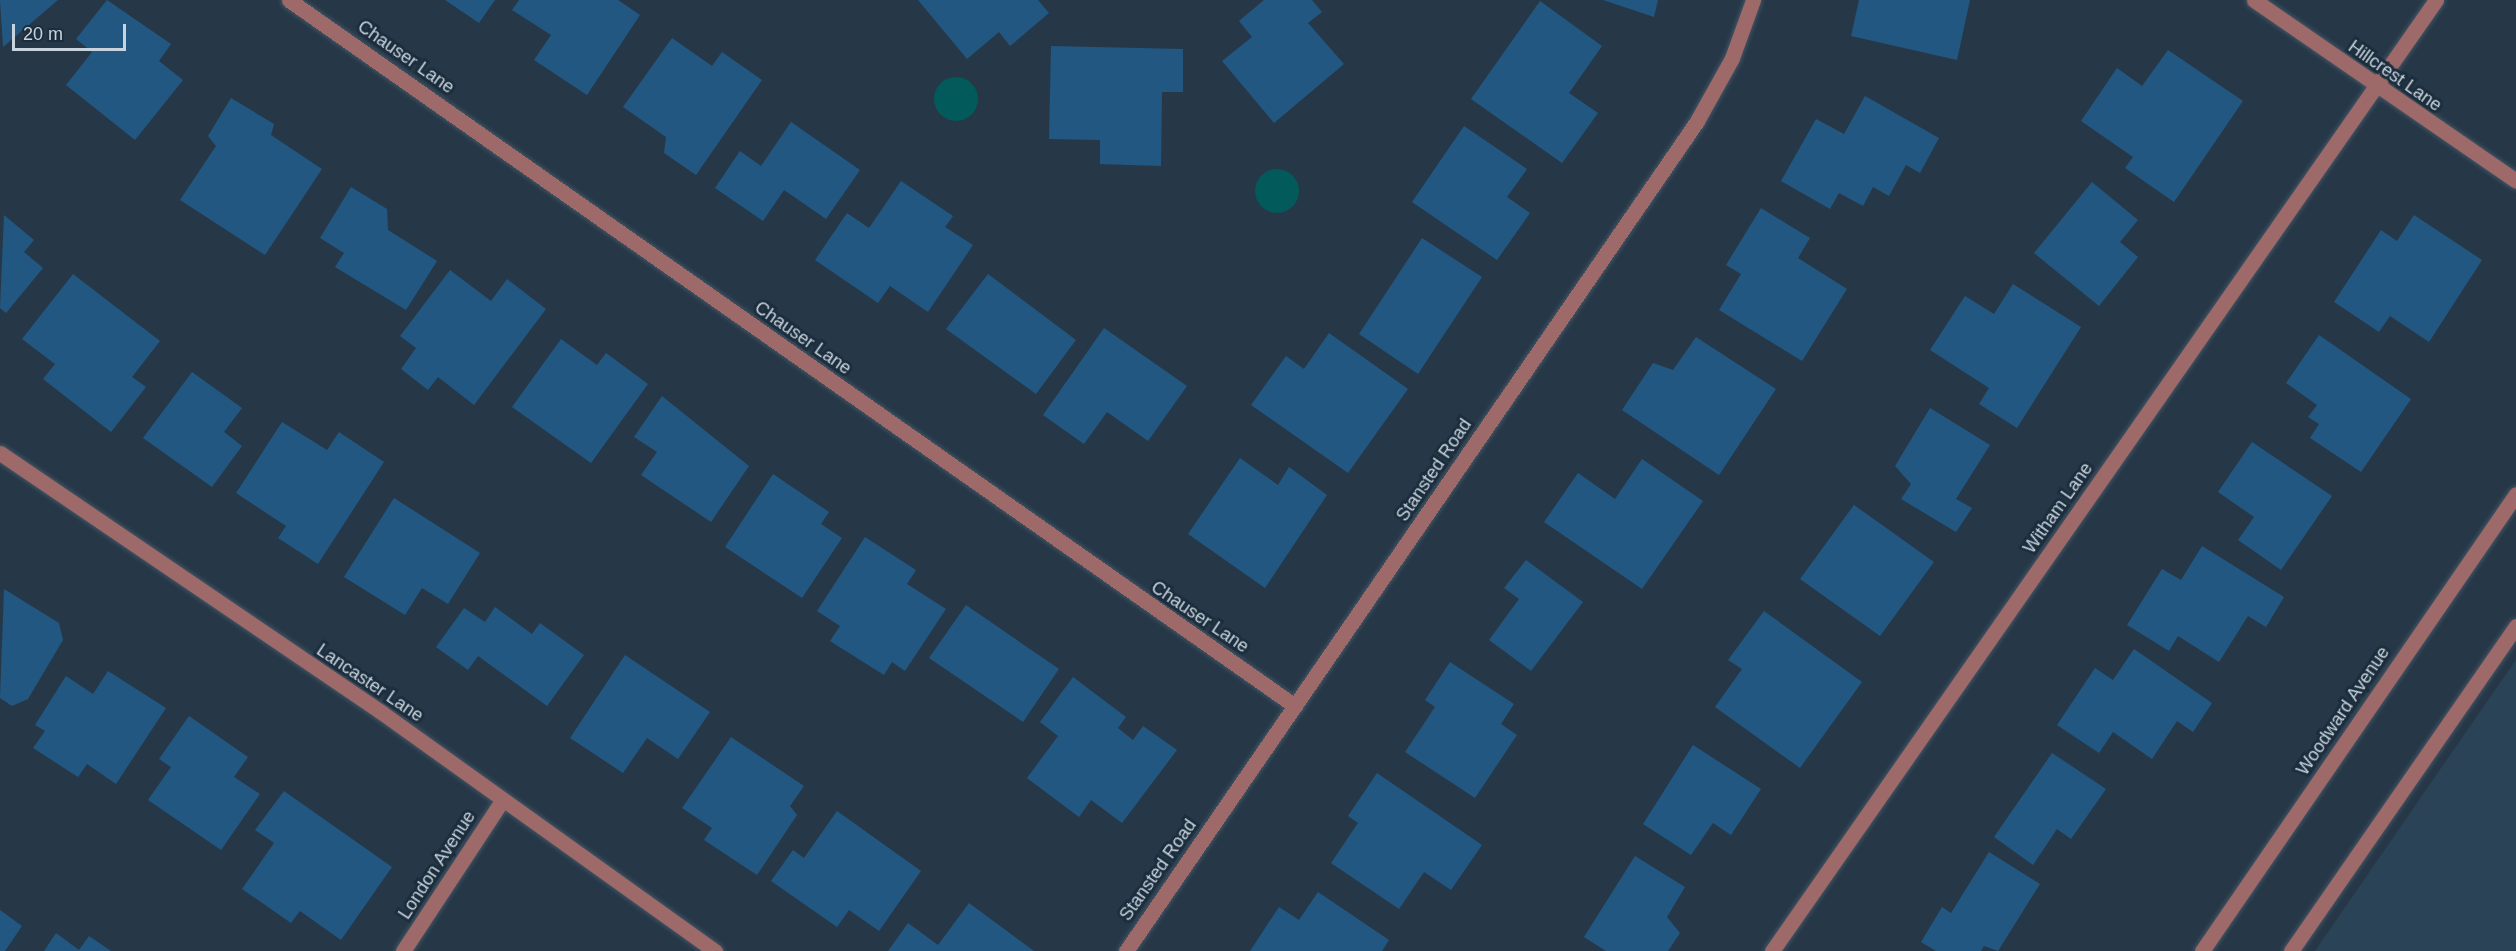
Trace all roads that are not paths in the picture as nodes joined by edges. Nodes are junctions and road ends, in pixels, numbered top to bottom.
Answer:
1 (289, 0) edge
2 (1753, 0) edge
3 (2254, 0) edge
4 (2436, 0) edge
5 (2376, 87) junction
6 (2516, 181) edge
7 (0, 453) edge
8 (2516, 494) edge
9 (2516, 626) edge
10 (1295, 706) junction
11 (502, 801) junction
12 (403, 951) edge
13 (715, 951) edge
14 (1126, 951) edge
15 (1772, 951) edge
16 (2202, 951) edge
17 (2291, 951) edge

1 - 10 street, Chauser Lane
2 - 10 street, Stansted Road
3 - 5 street, Hillcrest Lane
4 - 5 street, Witham Lane
5 - 6 street, Hillcrest Lane
5 - 15 street, Witham Lane
7 - 11 street, Lancaster Lane
8 - 16 street, Woodward Avenue
9 - 17 street
10 - 14 street, Stansted Road
11 - 12 street, London Avenue
11 - 13 street, Lancaster Lane

